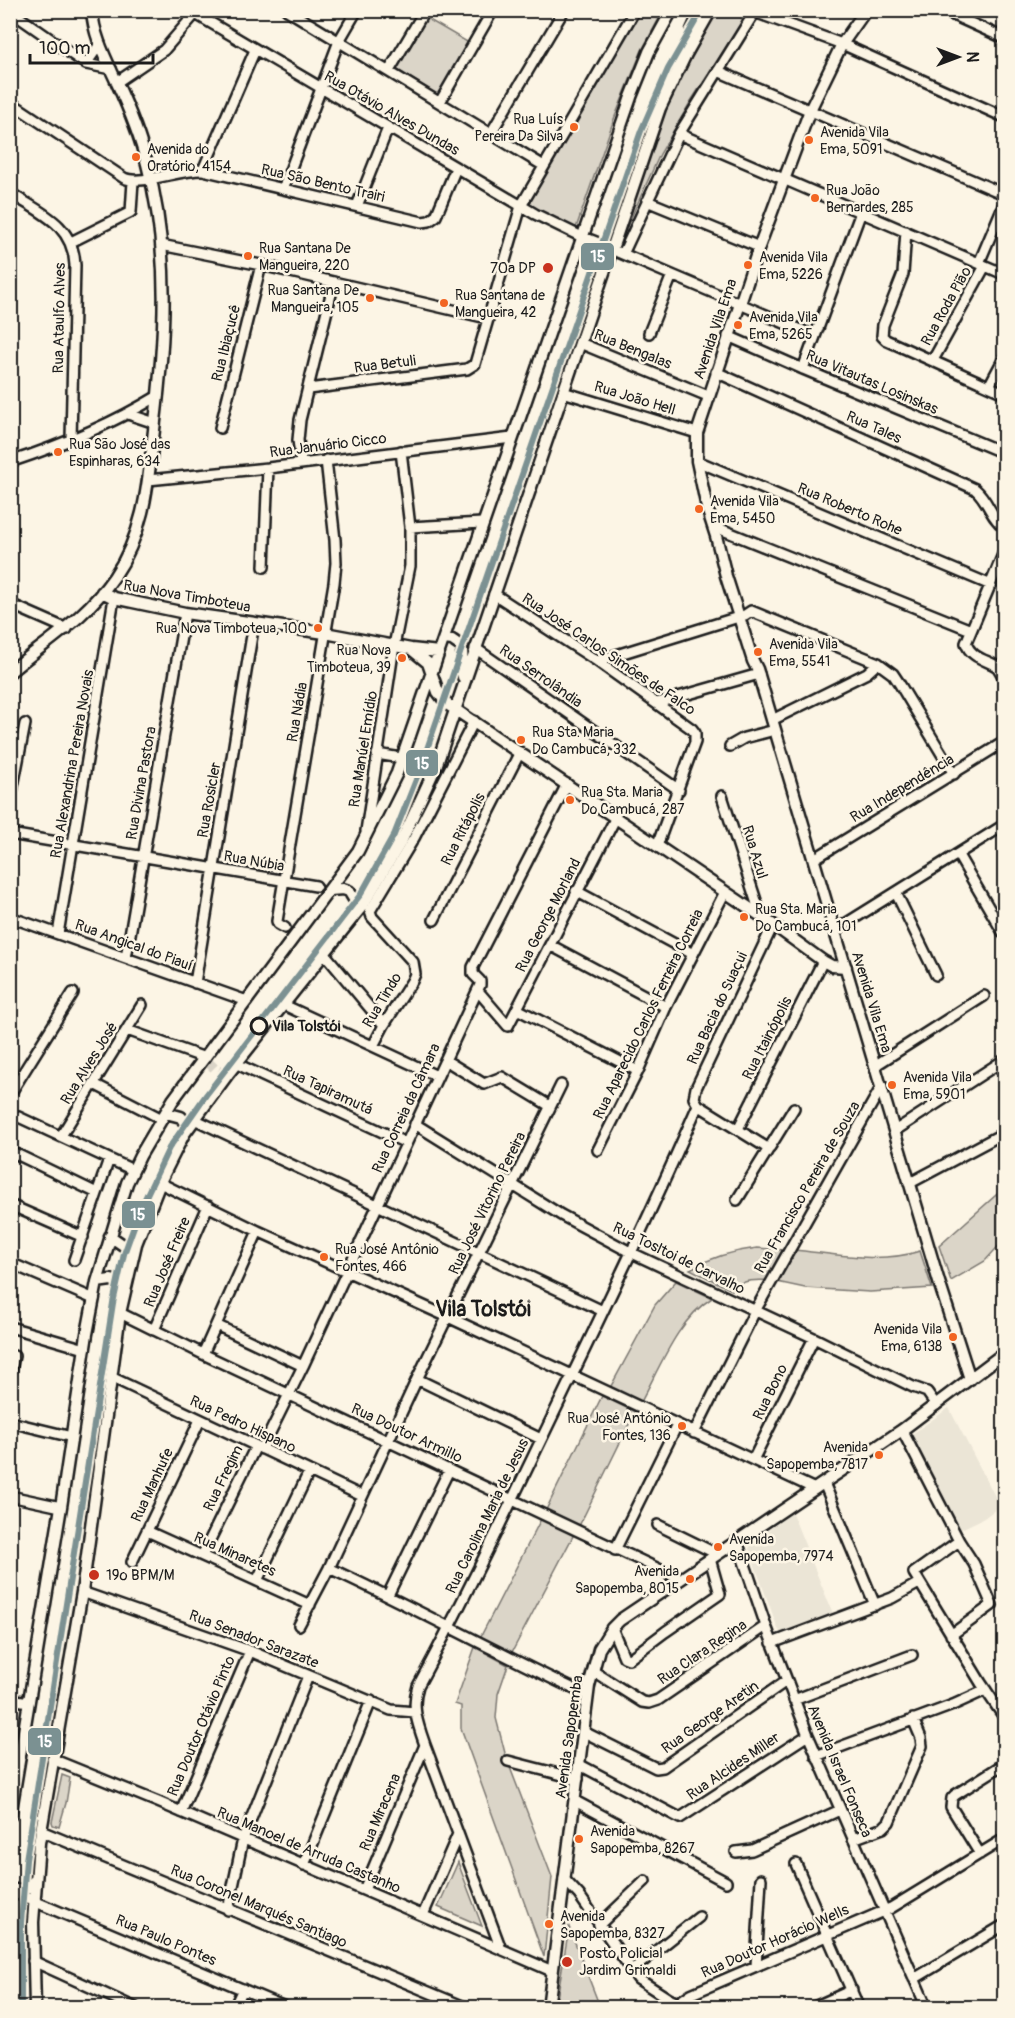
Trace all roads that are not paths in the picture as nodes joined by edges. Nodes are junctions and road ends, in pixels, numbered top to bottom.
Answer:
1 (92, 10) edge
2 (357, 10) edge
3 (425, 10) edge
4 (493, 10) edge
5 (564, 10) edge
6 (635, 10) edge
7 (672, 10) edge
8 (682, 10) edge
9 (694, 10) edge
10 (711, 10) edge
11 (866, 10) edge
12 (942, 10) edge
13 (288, 11) edge
14 (754, 11) edge
15 (192, 12) edge
16 (15, 16) edge
17 (659, 31) junction
18 (1005, 38) edge
19 (339, 42) junction
20 (100, 44) junction
21 (842, 45) junction
22 (255, 50) junction
23 (86, 64) junction
24 (111, 69) junction
25 (389, 71) junction
26 (718, 71) junction
27 (117, 82) junction
28 (321, 89) junction
29 (10, 102) edge
30 (440, 102) junction
31 (660, 108) junction
32 (810, 110) junction
33 (1005, 117) edge
34 (388, 128) junction
35 (491, 133) junction
36 (679, 134) junction
37 (544, 166) junction
38 (456, 168) junction
39 (203, 170) junction
40 (785, 178) junction
41 (151, 179) junction
42 (133, 181) junction
43 (283, 189) junction
44 (10, 193) edge
45 (1005, 194) edge
46 (646, 201) junction
47 (1005, 204) edge
48 (357, 206) junction
49 (521, 206) junction
50 (861, 212) junction
51 (906, 231) junction
52 (582, 237) junction
53 (71, 242) junction
54 (161, 245) junction
55 (759, 247) junction
56 (617, 248) junction
57 (982, 264) junction
58 (261, 266) junction
59 (1005, 274) edge
60 (672, 275) junction
61 (334, 282) junction
62 (739, 304) junction
63 (487, 318) junction
64 (649, 333) dead end
65 (728, 336) junction
66 (815, 336) junction
67 (580, 343) junction
68 (1005, 358) edge
69 (933, 360) junction
70 (803, 369) junction
71 (716, 372) junction
72 (989, 386) junction
73 (308, 388) junction
74 (563, 392) junction
75 (1005, 393) edge
76 (158, 396) junction
77 (708, 396) junction
78 (128, 414) junction
79 (155, 423) junction
80 (220, 428) dead end
81 (697, 433) junction
82 (512, 438) junction
83 (71, 439) junction
84 (401, 451) junction
85 (1005, 453) edge
86 (326, 460) junction
87 (697, 461) junction
88 (10, 462) edge
89 (301, 463) junction
90 (268, 468) junction
91 (148, 480) junction
92 (482, 523) junction
93 (410, 527) junction
94 (1005, 527) edge
95 (715, 531) junction
96 (1005, 552) edge
97 (264, 567) dead end
98 (991, 585) junction
99 (102, 592) junction
100 (494, 594) junction
101 (114, 598) junction
102 (10, 604) edge
103 (185, 613) junction
104 (742, 616) junction
105 (254, 623) junction
106 (67, 629) junction
107 (971, 630) junction
108 (325, 633) junction
109 (444, 639) junction
110 (394, 646) junction
111 (475, 648) junction
112 (411, 649) junction
113 (439, 652) junction
114 (597, 661) junction
115 (878, 663) junction
116 (1001, 663) edge
117 (758, 671) junction
118 (10, 672) edge
119 (432, 675) junction
120 (1005, 678) edge
121 (462, 689) junction
122 (657, 703) junction
123 (455, 710) junction
124 (473, 720) junction
125 (25, 724) dead end
126 (774, 725) junction
127 (1005, 742) edge
128 (730, 746) dead end
129 (519, 752) junction
130 (377, 753) junction
131 (15, 756) edge
132 (404, 757) junction
133 (437, 764) junction
134 (954, 774) junction
135 (567, 784) junction
136 (679, 790) junction
137 (722, 796) dead end
138 (10, 802) edge
139 (616, 818) junction
140 (1005, 825) edge
141 (10, 834) edge
142 (365, 837) junction
143 (73, 845) junction
144 (657, 846) junction
145 (958, 855) junction
146 (143, 857) junction
147 (814, 859) junction
148 (213, 869) junction
149 (283, 881) junction
150 (316, 886) dead end
151 (330, 890) junction
152 (576, 891) junction
153 (725, 892) junction
154 (896, 893) junction
155 (365, 912) junction
156 (761, 916) junction
157 (10, 917) edge
158 (434, 920) dead end
159 (773, 925) junction
160 (285, 928) dead end
161 (834, 931) junction
162 (58, 934) junction
163 (1005, 934) edge
164 (550, 945) junction
165 (324, 953) junction
166 (693, 954) junction
167 (126, 958) junction
168 (824, 961) junction
169 (846, 968) junction
170 (936, 975) dead end
171 (195, 983) junction
172 (478, 991) junction
173 (73, 993) dead end
174 (984, 996) dead end
175 (247, 1001) junction
176 (142, 1005) dead end
177 (284, 1005) junction
178 (666, 1007) junction
179 (517, 1009) junction
180 (384, 1025) junction
181 (127, 1030) junction
182 (373, 1046) junction
183 (206, 1059) junction
184 (445, 1060) junction
185 (1005, 1060) edge
186 (237, 1064) junction
187 (876, 1065) junction
188 (638, 1071) junction
189 (437, 1076) junction
190 (93, 1084) junction
191 (561, 1085) dead end
192 (882, 1086) junction
193 (10, 1094) edge
194 (698, 1105) junction
195 (550, 1106) junction
196 (794, 1108) dead end
197 (10, 1113) edge
198 (164, 1116) junction
199 (191, 1124) junction
200 (415, 1124) junction
201 (738, 1129) junction
202 (896, 1130) junction
203 (1005, 1133) edge
204 (61, 1136) junction
205 (406, 1143) junction
206 (769, 1149) junction
207 (598, 1150) dead end
208 (10, 1151) edge
209 (109, 1160) junction
210 (133, 1170) junction
211 (160, 1183) junction
212 (910, 1183) junction
213 (511, 1184) junction
214 (97, 1193) junction
215 (737, 1200) dead end
216 (10, 1205) edge
217 (377, 1205) junction
218 (208, 1206) junction
219 (258, 1231) junction
220 (110, 1236) junction
221 (83, 1238) junction
222 (136, 1244) junction
223 (632, 1253) junction
224 (478, 1254) junction
225 (74, 1260) dead end
226 (10, 1263) edge
227 (347, 1270) junction
228 (98, 1282) junction
229 (125, 1285) junction
230 (94, 1299) junction
231 (603, 1311) junction
232 (755, 1311) junction
233 (120, 1313) junction
234 (448, 1317) junction
235 (216, 1325) junction
236 (10, 1327) edge
237 (154, 1330) junction
238 (814, 1338) junction
239 (85, 1349) junction
240 (1005, 1353) edge
241 (203, 1354) junction
242 (14, 1356) dead end
243 (303, 1366) junction
244 (10, 1375) edge
245 (573, 1376) junction
246 (111, 1377) junction
247 (417, 1379) junction
248 (970, 1379) junction
249 (289, 1394) junction
250 (936, 1405) junction
251 (200, 1420) junction
252 (10, 1422) edge
253 (677, 1425) junction
254 (902, 1430) junction
255 (694, 1433) junction
256 (72, 1437) junction
257 (541, 1439) junction
258 (389, 1441) junction
259 (259, 1448) junction
260 (753, 1460) junction
261 (449, 1470) junction
262 (309, 1472) junction
263 (820, 1486) junction
264 (10, 1496) edge
265 (362, 1496) junction
266 (513, 1500) junction
267 (61, 1508) junction
268 (658, 1525) dead end
269 (147, 1531) junction
270 (737, 1541) junction
271 (959, 1541) junction
272 (615, 1550) junction
273 (202, 1556) junction
274 (713, 1557) junction
275 (132, 1562) dead end
276 (329, 1568) junction
277 (680, 1579) junction
278 (257, 1581) junction
279 (919, 1582) junction
280 (82, 1592) junction
281 (388, 1595) junction
282 (310, 1605) junction
283 (875, 1605) junction
284 (299, 1625) dead end
285 (766, 1626) junction
286 (450, 1627) junction
287 (612, 1628) junction
288 (951, 1635) junction
289 (772, 1643) junction
290 (250, 1651) junction
291 (912, 1655) dead end
292 (592, 1671) junction
293 (308, 1676) junction
294 (786, 1681) junction
295 (986, 1690) junction
296 (587, 1695) junction
297 (10, 1699) edge
298 (794, 1700) junction
299 (371, 1701) junction
300 (29, 1702) junction
301 (415, 1712) junction
302 (1005, 1717) edge
303 (913, 1719) junction
304 (584, 1732) junction
305 (808, 1735) junction
306 (424, 1745) junction
307 (816, 1756) junction
308 (52, 1759) junction
309 (508, 1761) dead end
310 (1005, 1764) edge
311 (579, 1765) junction
312 (578, 1779) junction
313 (575, 1801) junction
314 (840, 1810) junction
315 (181, 1812) junction
316 (10, 1816) edge
317 (41, 1831) junction
318 (458, 1834) junction
319 (243, 1839) junction
320 (853, 1839) junction
321 (1005, 1839) edge
322 (736, 1852) dead end
323 (980, 1854) junction
324 (796, 1864) dead end
325 (304, 1865) junction
326 (35, 1880) junction
327 (564, 1880) junction
328 (761, 1880) dead end
329 (645, 1881) dead end
330 (726, 1882) dead end
331 (364, 1890) junction
332 (10, 1891) edge
333 (33, 1901) junction
334 (228, 1910) junction
335 (885, 1910) junction
336 (423, 1915) junction
337 (699, 1917) dead end
338 (599, 1925) junction
339 (1005, 1925) edge
340 (827, 1935) junction
341 (501, 1949) junction
342 (33, 1961) junction
343 (756, 1966) junction
344 (552, 1971) junction
345 (632, 1971) junction
346 (914, 1979) junction
347 (243, 1989) junction
348 (852, 1990) junction
349 (678, 2003) junction
350 (35, 2007) edge
351 (136, 2007) edge
352 (234, 2007) edge
353 (287, 2007) edge
354 (467, 2007) edge
355 (548, 2007) edge
356 (689, 2007) edge
357 (812, 2007) edge
358 (859, 2007) edge
359 (927, 2007) edge

1 - 20 main road
2 - 19 street
3 - 25 street
4 - 30 street
5 - 35 street
6 - 37 street
7 - 17 main road
8 - 17 main road
9 - 31 main road
10 - 31 main road
11 - 21 main road, Avenida Vila Ema
12 - 18 street
13 - 19 street
14 - 21 street
14 - 26 street
15 - 22 street, Rua Otávio Alves Dundas
15 - 27 street
16 - 23 street
17 - 52 main road
19 - 25 street
19 - 28 street
20 - 23 street
20 - 24 main road
21 - 32 main road, Avenida Vila Ema
21 - 33 street
22 - 28 street, Rua Otávio Alves Dundas
22 - 39 street
23 - 24 street
24 - 27 main road
25 - 30 street
26 - 32 street
26 - 36 street
27 - 41 main road
28 - 34 street, Rua Otávio Alves Dundas
28 - 43 street
29 - 42 street
30 - 35 street
31 - 56 main road
32 - 40 main road, Avenida Vila Ema
32 - 45 street
34 - 38 street, Rua Otávio Alves Dundas
34 - 48 street
35 - 37 street
36 - 40 street
36 - 46 street
37 - 49 street
38 - 48 street, Rua São Bento Trairi
38 - 49 street, Rua Otávio Alves Dundas
39 - 41 street, Rua São Bento Trairi
39 - 43 street, Rua São Bento Trairi
40 - 50 street
40 - 55 main road, Avenida Vila Ema
41 - 42 street, Rua São Bento Trairi
41 - 54 main road
42 - 53 street
43 - 48 street, Rua São Bento Trairi
44 - 53 street, Rua Ataulfo Alves
46 - 55 street
46 - 56 street
47 - 57 street, Rua Roda Pião
49 - 52 street, Rua Otávio Alves Dundas
49 - 63 street
50 - 51 street
50 - 66 street
51 - 57 street
51 - 69 street
52 - 56 main road
52 - 82 main road
53 - 83 street, Rua Ataulfo Alves
54 - 58 street
54 - 76 main road
55 - 62 main road, Avenida Vila Ema
56 - 60 street
56 - 67 main road
57 - 59 street
57 - 69 street, Rua Roda Pião
58 - 61 street
58 - 80 street, Rua Ibiaçucê
60 - 62 street
60 - 64 street
61 - 63 street
61 - 73 street
62 - 65 main road, Avenida Vila Ema
62 - 66 street
63 - 73 street, Rua Betuli
65 - 70 street, Rua Vitautas Losinskas
65 - 71 main road, Avenida Vila Ema
66 - 70 street
67 - 74 main road
67 - 77 street, Rua Bengalas
68 - 72 street
69 - 72 street
70 - 85 street, Rua Vitautas Losinskas
71 - 77 main road, Avenida Vila Ema
71 - 94 street, Rua Tales
72 - 75 street
73 - 89 street
74 - 81 street, Rua João Hell
74 - 100 main road
76 - 78 street
76 - 79 main road
77 - 81 main road, Avenida Vila Ema
78 - 79 street
78 - 83 street
79 - 91 main road
81 - 87 main road, Avenida Vila Ema
82 - 84 street, Rua Januário Cicco
82 - 92 main road
83 - 88 street
84 - 86 street, Rua Januário Cicco
84 - 93 street, Rua Manúel Emídio
86 - 89 street, Rua Januário Cicco
86 - 108 street, Rua Nádia
87 - 95 main road, Avenida Vila Ema
87 - 98 street, Rua Roberto Rohe
89 - 90 street, Rua Januário Cicco
90 - 91 street, Rua Januário Cicco
90 - 97 street
91 - 99 main road
92 - 93 street
92 - 109 main road
93 - 110 street, Rua Manúel Emídio
95 - 104 main road, Avenida Vila Ema
95 - 107 street
96 - 98 street
98 - 107 street
99 - 101 main road, Rua Nova Timboteua
99 - 106 main road
100 - 111 main road
100 - 114 street, Rua José Carlos Simões de Falco
101 - 103 main road, Rua Nova Timboteua
101 - 143 street, Rua Alexandrina Pereira Novais
102 - 106 street
103 - 105 main road, Rua Nova Timboteua
103 - 146 street, Rua Divina Pastora
104 - 114 street
104 - 115 street
104 - 117 main road, Avenida Vila Ema
105 - 108 main road, Rua Nova Timboteua
105 - 148 street, Rua Rosicler
106 - 118 main road
107 - 116 street
108 - 110 main road, Rua Nova Timboteua
108 - 149 street, Rua Nádia
109 - 113 main road
109 - 121 main road
110 - 112 main road, Rua Nova Timboteua
110 - 130 street, Rua Manúel Emídio
111 - 121 main road
111 - 136 street, Rua Serrolândia
112 - 113 main road, Rua Nova Timboteua
112 - 119 main road
113 - 119 main road
114 - 122 street, Rua José Carlos Simões de Falco
115 - 126 street
115 - 134 street
116 - 120 street
117 - 122 street
117 - 126 main road, Avenida Vila Ema
119 - 123 main road
119 - 132 main road
121 - 123 main road
121 - 124 main road
122 - 136 street, Rua José Carlos Simões de Falco
123 - 124 main road
123 - 133 main road
124 - 129 main road
124 - 155 street
125 - 131 street
126 - 128 street
126 - 147 main road, Avenida Vila Ema
127 - 134 street, Rua Independência
129 - 135 main road
129 - 158 street, Rua Ritápolis
130 - 132 street
130 - 142 street, Rua Manúel Emídio
131 - 138 street
132 - 133 street
132 - 142 main road
133 - 155 main road
134 - 147 street, Rua Independência
135 - 139 main road
135 - 172 street
136 - 144 street, Rua José Carlos Simões de Falco
137 - 156 street, Rua Azul
139 - 144 main road
139 - 152 street, Rua George Morland
140 - 145 street
141 - 143 street, Rua Núbia
142 - 151 main road
143 - 146 street, Rua Núbia
143 - 162 street, Rua Alexandrina Pereira Novais
144 - 153 main road
145 - 154 street
145 - 163 street
146 - 148 street, Rua Núbia
146 - 167 street, Rua Divina Pastora
147 - 161 main road, Avenida Vila Ema
148 - 149 street, Rua Núbia
148 - 171 street, Rua Rosicler
149 - 150 street, Rua Núbia
149 - 160 street, Rua Nádia
151 - 155 main road
151 - 175 main road
152 - 164 street, Rua George Morland
152 - 166 street
153 - 156 main road
153 - 166 street, Rua Aparecido Carlos Ferreira Correia
154 - 161 street
154 - 170 street
155 - 165 main road
155 - 180 street, Rua Tindo
156 - 159 main road
157 - 162 street, Rua Angical do Piauí
159 - 168 main road
159 - 194 street, Rua Bacia do Suaçui
161 - 169 main road, Avenida Vila Ema
162 - 167 street, Rua Angical do Piauí
164 - 178 street
164 - 179 street, Rua George Morland
165 - 177 main road
165 - 180 street
166 - 178 street, Rua Aparecido Carlos Ferreira Correia
167 - 171 street, Rua Angical do Piauí
168 - 169 main road
168 - 201 street, Rua Itainópolis
169 - 187 main road, Avenida Vila Ema
171 - 175 street, Rua Angical do Piauí
172 - 179 street, Rua George Morland
172 - 184 street, Rua Correia da Câmara
173 - 193 street
174 - 187 street
175 - 183 main road
176 - 181 street, Rua Alves José
177 - 182 street
177 - 186 main road
178 - 188 street, Rua Aparecido Carlos Ferreira Correia
179 - 188 street
180 - 182 street, Rua Tindo
181 - 183 street
181 - 190 street, Rua Alves José
182 - 189 street
183 - 198 main road
184 - 189 street, Rua Correia da Câmara
184 - 195 street
185 - 202 street
186 - 199 main road
186 - 205 street, Rua Tapiramutá
187 - 192 main road, Avenida Vila Ema
188 - 207 street, Rua Aparecido Carlos Ferreira Correia
189 - 200 street, Rua Correia da Câmara
190 - 198 street
190 - 204 street, Rua Alves José
191 - 195 street, Rua José Vitorino Pereira
192 - 202 main road, Avenida Vila Ema
192 - 232 street, Rua Francisco Pereira de Souza
194 - 201 street
194 - 223 street, Rua Carolina Maria de Jesus
195 - 213 street, Rua José Vitorino Pereira
196 - 206 street
197 - 204 street
198 - 199 main road
198 - 210 main road
199 - 211 main road
199 - 217 street
200 - 205 street, Rua Correia da Câmara
200 - 213 street, Rua Tosltoi de Carvalho
201 - 206 street
202 - 212 main road, Avenida Vila Ema
203 - 212 street
204 - 209 street
205 - 217 street, Rua Correia da Câmara
206 - 215 street
208 - 214 street
209 - 210 street
209 - 214 street
210 - 220 main road
211 - 218 street
211 - 222 main road
212 - 248 main road, Avenida Vila Ema
213 - 223 street, Rua Tosltoi de Carvalho
213 - 224 street, Rua José Vitorino Pereira
214 - 221 street
216 - 221 street
217 - 224 street
217 - 227 street, Rua Correia da Câmara
218 - 219 street
218 - 237 street, Rua José Freire
219 - 227 street
219 - 235 street
220 - 222 main road
220 - 228 main road
221 - 225 street
222 - 229 main road
223 - 231 street, Rua Carolina Maria de Jesus
223 - 232 street, Rua Tosltoi de Carvalho
224 - 231 street
224 - 234 street, Rua José Vitorino Pereira
226 - 230 street
227 - 234 street
227 - 243 street, Rua Correia da Câmara
228 - 229 main road
228 - 230 main road
229 - 233 main road
230 - 239 main road
231 - 245 street, Rua Carolina Maria de Jesus
232 - 238 street, Rua Tosltoi de Carvalho
232 - 255 street, Rua Francisco Pereira de Souza
233 - 237 street, Rua Doutor Armillo
233 - 246 main road
234 - 245 street
234 - 247 street, Rua José Vitorino Pereira
235 - 241 street
235 - 243 street
236 - 239 street
237 - 241 street, Rua Doutor Armillo
238 - 250 street, Rua Tosltoi de Carvalho
238 - 260 street, Rua Bono
239 - 256 main road
240 - 248 main road, Avenida Sapopemba
241 - 249 street, Rua Doutor Armillo
242 - 244 street
243 - 249 street, Rua Correia da Câmara
245 - 253 street
245 - 257 street, Rua Carolina Maria de Jesus
246 - 251 street, Rua Pedro Hispano
246 - 280 main road
247 - 257 street
247 - 258 street, Rua José Vitorino Pereira
248 - 250 main road, Avenida Sapopemba
249 - 258 street, Rua Doutor Armillo
249 - 259 street, Rua Correia da Câmara
250 - 254 main road, Avenida Sapopemba
251 - 259 street, Rua Pedro Hispano
251 - 269 street, Rua Manhufe
252 - 256 street
253 - 255 street
253 - 272 street
254 - 263 main road, Avenida Sapopemba
254 - 271 street
255 - 260 street
256 - 267 main road
257 - 266 street, Rua Carolina Maria de Jesus
258 - 261 street, Rua Doutor Armillo
258 - 265 street, Rua José Vitorino Pereira
259 - 262 street, Rua Pedro Hispano
259 - 273 street, Rua Fregim
260 - 263 street
261 - 266 street, Rua Doutor Armillo
261 - 281 street
262 - 265 street, Rua Pedro Hispano
262 - 278 street
263 - 270 main road, Avenida Sapopemba
263 - 283 street
264 - 267 street
265 - 276 street, Rua José Vitorino Pereira
266 - 272 street, Rua Doutor Armillo
266 - 286 street, Rua Carolina Maria de Jesus
267 - 300 main road
268 - 274 street
269 - 273 street, Rua Minaretes
269 - 275 street, Rua Manhufe
270 - 274 main road, Avenida Sapopemba
270 - 285 street, Avenida Israel Fonseca
271 - 279 street
271 - 288 street
272 - 277 street, Rua Doutor Armillo
273 - 278 street, Rua Minaretes
274 - 277 main road, Avenida Sapopemba
274 - 287 street
276 - 281 street
276 - 282 street, Rua José Vitorino Pereira
277 - 287 main road, Avenida Sapopemba
278 - 282 street, Rua Minaretes
279 - 283 street
279 - 288 street
280 - 290 street, Rua Senador Sarazate
280 - 308 main road
281 - 286 street
282 - 284 street, Rua José Vitorino Pereira
283 - 289 street
285 - 289 street, Avenida Israel Fonseca
285 - 292 street, Rua Clara Regina
286 - 296 street
286 - 301 street, Rua Carolina Maria de Jesus
287 - 292 main road, Avenida Sapopemba
288 - 295 street
289 - 294 street, Avenida Israel Fonseca
290 - 293 street, Rua Senador Sarazate
290 - 315 street, Rua Doutor Otávio Pinto
291 - 298 street
292 - 296 main road, Avenida Sapopemba
293 - 299 street, Rua Senador Sarazate
293 - 319 street
294 - 298 street, Avenida Israel Fonseca
294 - 304 street, Rua George Aretin
295 - 302 street
295 - 303 street
296 - 304 main road, Avenida Sapopemba
297 - 300 street
298 - 305 street, Avenida Israel Fonseca
299 - 301 street, Rua Senador Sarazate
299 - 325 street
300 - 316 main road
301 - 306 street, Rua Carolina Maria de Jesus
303 - 307 street
303 - 320 street
304 - 311 main road, Avenida Sapopemba
305 - 307 street, Avenida Israel Fonseca
305 - 311 street, Rua Alcides Miller
306 - 318 street, Rua Carolina Maria de Jesus
306 - 331 street, Rua Miracena
307 - 314 street, Avenida Israel Fonseca
308 - 315 street, Rua Manoel de Arruda Castanho
308 - 317 main road
309 - 312 street
310 - 323 street
311 - 312 main road, Avenida Sapopemba
312 - 313 main road, Avenida Sapopemba
313 - 327 main road, Avenida Sapopemba
313 - 330 street
314 - 320 street, Avenida Israel Fonseca
314 - 322 street
315 - 319 street, Rua Manoel de Arruda Castanho
317 - 326 main road
317 - 334 street, Rua Coronel Marqués Santiago
318 - 336 street
318 - 341 street, Rua Carolina Maria de Jesus
319 - 325 street, Rua Manoel de Arruda Castanho
319 - 334 street
320 - 335 street, Avenida Israel Fonseca
321 - 323 street, Rua Doutor Horácio Wells
323 - 335 street, Rua Doutor Horácio Wells
324 - 340 street
325 - 331 street, Rua Manoel de Arruda Castanho
326 - 332 main road
326 - 333 main road
327 - 338 street
327 - 344 main road, Avenida Sapopemba
328 - 343 street
329 - 338 street
331 - 336 street, Rua Manoel de Arruda Castanho
332 - 333 street, Rua Paulo Pontes
333 - 342 main road
333 - 347 street, Rua Paulo Pontes
334 - 354 street, Rua Coronel Marqués Santiago
335 - 340 street, Rua Doutor Horácio Wells
335 - 346 street, Avenida Israel Fonseca
336 - 341 street, Rua Manoel de Arruda Castanho
337 - 345 street
338 - 345 street
339 - 346 street
340 - 343 street, Rua Doutor Horácio Wells
340 - 348 street
341 - 344 street, Rua Manoel de Arruda Castanho
342 - 350 main road
342 - 351 street
343 - 349 street, Rua Doutor Horácio Wells
344 - 355 main road, Avenida Sapopemba
345 - 349 street
346 - 359 street, Avenida Israel Fonseca
347 - 352 street
347 - 353 street, Rua Paulo Pontes
348 - 357 street
348 - 358 street
349 - 356 street

